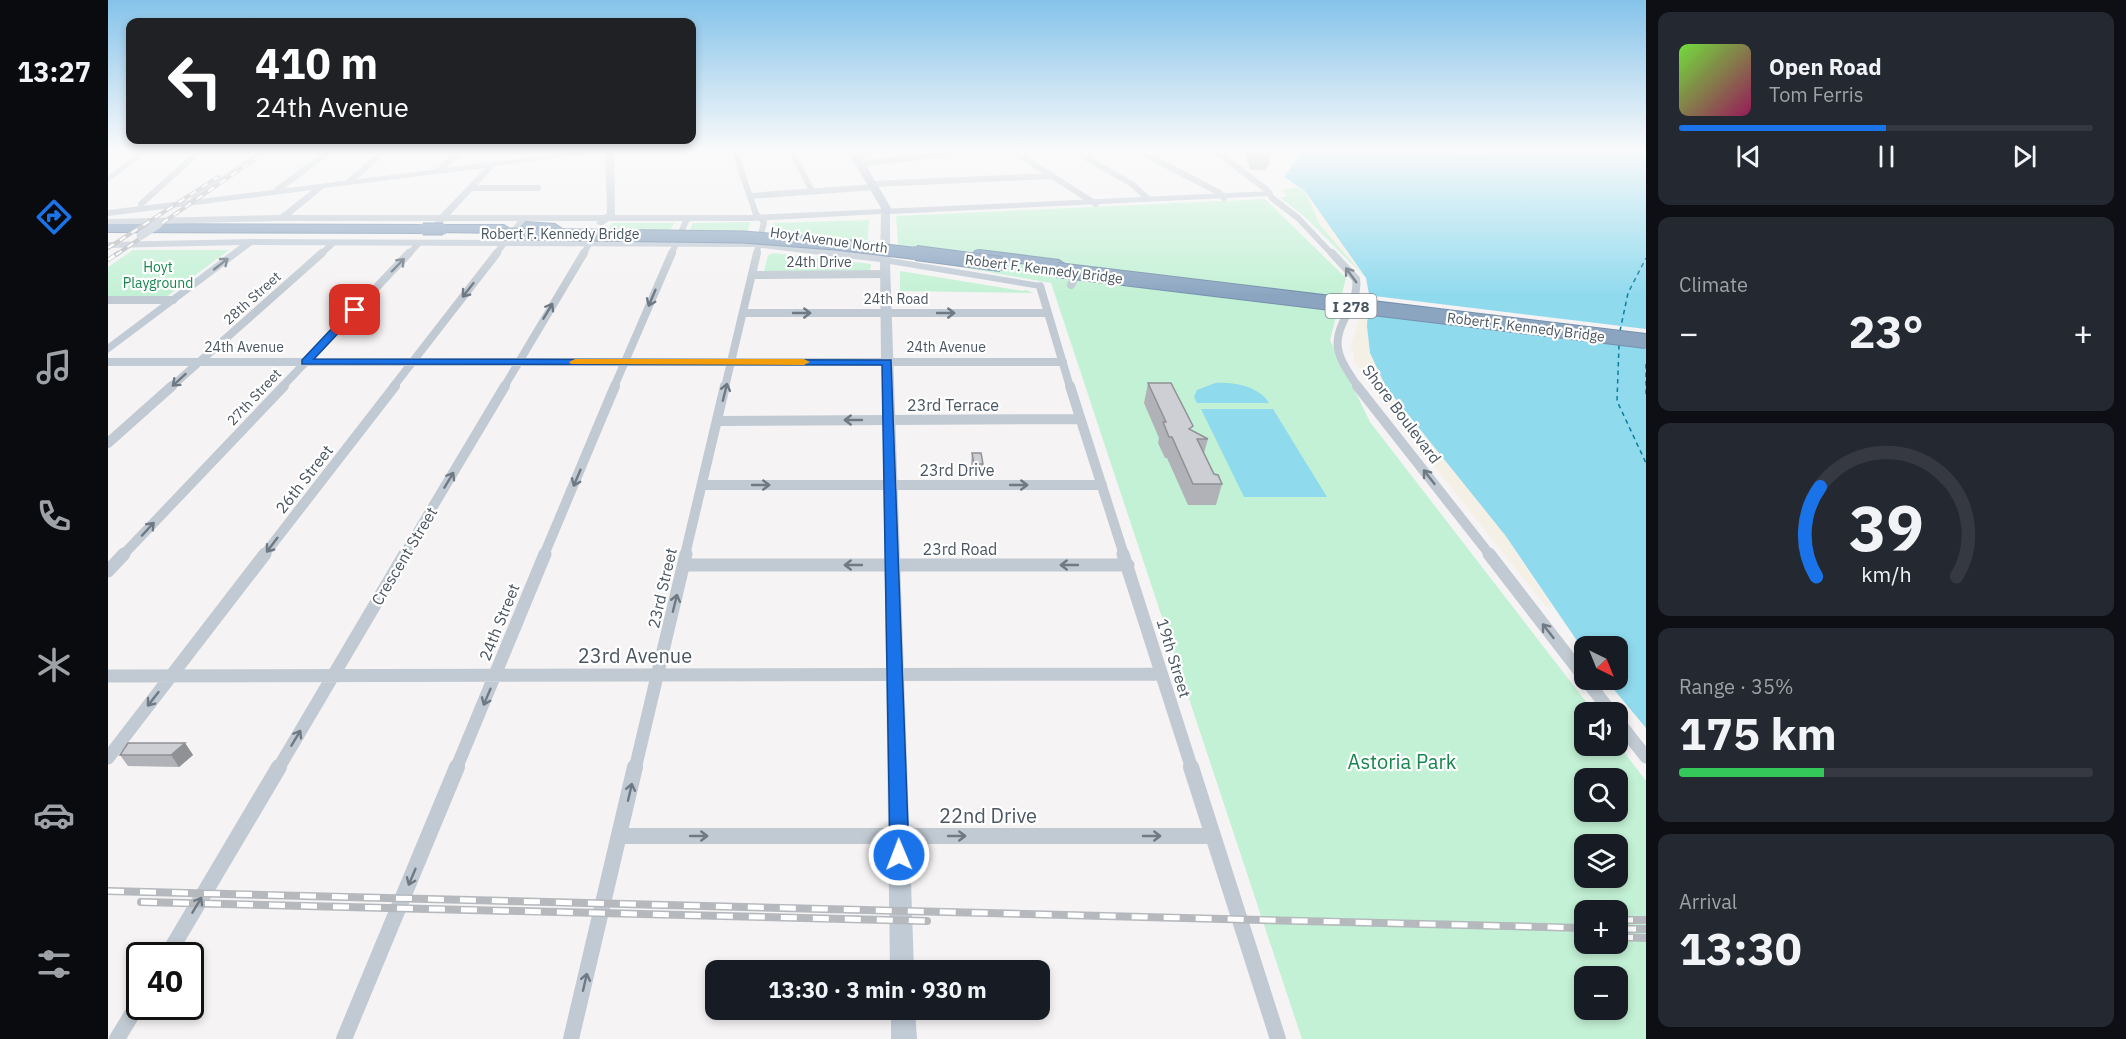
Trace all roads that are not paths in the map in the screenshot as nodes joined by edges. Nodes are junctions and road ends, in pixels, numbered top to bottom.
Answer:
1 (147, 198) edge
2 (169, 198) edge
3 (195, 198) edge
4 (211, 198) edge
5 (306, 198) edge
6 (463, 198) edge
7 (611, 198) edge
8 (751, 198) edge
9 (881, 198) edge
10 (1087, 198) edge
11 (1167, 198) edge
12 (1191, 198) edge
13 (1273, 198) edge
14 (1148, 199) joint
15 (191, 201) junction
16 (1094, 203) junction
17 (141, 204) junction
18 (108, 212) edge
19 (886, 212) junction
20 (282, 218) junction
21 (761, 218) junction
22 (606, 219) junction
23 (687, 219) junction
24 (202, 220) junction
25 (108, 222) edge
26 (161, 222) junction
27 (525, 222) junction
28 (443, 226) junction
29 (108, 228) edge
30 (555, 228) junction
31 (423, 232) junction
32 (503, 232) junction
33 (108, 233) edge
34 (108, 239) edge
35 (134, 240) junction
36 (250, 242) junction
37 (333, 244) junction
38 (589, 244) junction
39 (675, 244) junction
40 (760, 244) junction
41 (108, 245) edge
42 (108, 257) edge
43 (885, 261) junction
44 (1087, 268) dead end
45 (752, 274) junction
46 (886, 274) junction
47 (1071, 285) dead end
48 (1040, 286) joint
49 (108, 300) edge
50 (173, 300) junction
51 (744, 313) junction
52 (887, 313) junction
53 (1048, 313) junction
54 (1646, 334) edge
55 (1646, 341) edge
56 (108, 350) edge
57 (108, 362) edge
58 (199, 362) junction
59 (305, 362) junction
60 (413, 362) junction
61 (519, 362) junction
62 (625, 362) junction
63 (732, 362) junction
64 (887, 362) junction
65 (1063, 362) junction
66 (1080, 419) junction
67 (889, 420) junction
68 (718, 421) junction
69 (108, 443) edge
70 (702, 485) junction
71 (890, 485) junction
72 (1102, 485) junction
73 (684, 565) junction
74 (893, 565) junction
75 (1128, 565) junction
76 (108, 571) edge
77 (1574, 664) edge
78 (895, 674) junction
79 (1161, 674) junction
80 (172, 675) junction
81 (495, 675) junction
82 (658, 675) junction
83 (108, 676) edge
84 (334, 676) junction
85 (1594, 690) edge
86 (1603, 702) edge
87 (1628, 734) edge
88 (1646, 757) edge
89 (108, 758) edge
90 (619, 836) junction
91 (899, 836) junction
92 (1213, 836) junction
93 (175, 942) edge
94 (902, 960) edge
95 (128, 1020) edge
96 (903, 1020) edge
97 (117, 1039) edge
98 (344, 1039) edge
99 (571, 1039) edge
100 (904, 1039) edge
101 (1278, 1039) edge

1 - 17 street
2 - 17 main road
3 - 15 main road
4 - 15 main road
5 - 20 main road
6 - 28 main road
7 - 22 main road, Crescent Street
8 - 21 street, 23rd Street
9 - 19 main road
10 - 16 street
11 - 14 main road
12 - 16 main road
77 -> 13 street, Shore Boulevard
14 - 16 main road
15 - 18 main road
15 - 26 main road
16 - 19 main road
17 - 18 main road
19 - 21 main road
19 - 43 main road
20 - 24 main road
20 - 28 main road
20 - 31 highway
21 - 23 main road
21 - 40 street, 23rd Street
22 - 23 main road
22 - 27 main road
22 - 38 main road, Crescent Street
23 - 39 street, 24th Street
24 - 26 main road
24 - 31 highway
25 - 26 main road
26 - 35 main road, bridge
27 - 28 main road
27 - 30 highway
27 - 32 highway
27 - 32 street, 26th Street
28 - 31 highway, Robert F. Kennedy Bridge
28 - 32 highway, Robert F. Kennedy Bridge / I 278
29 - 31 highway
30 - 32 highway, I 278
30 - 54 highway, Robert F. Kennedy Bridge / I 278
31 - 32 main road, Hoyt Avenue North
31 - 33 highway
31 - 36 highway
31 - 37 main road, Hoyt Avenue North
59 -> 31 street, 27th Street
32 - 38 main road, Hoyt Avenue North
32 - 55 highway, Robert F. Kennedy Bridge / I 278, bridge
32 -> 60 street, 26th Street
34 - 35 main road
35 - 36 main road, Hoyt Avenue North
35 - 41 main road
35 - 42 main road
36 - 37 main road, Hoyt Avenue North
50 -> 36 main road
37 - 58 street, 28th Street
38 - 39 main road, Hoyt Avenue North
61 -> 38 street, Crescent Street
39 - 40 main road, Hoyt Avenue North
39 -> 62 street, 24th Street
40 - 43 main road, Hoyt Avenue North
40 - 45 street, 23rd Street
43 - 46 main road
43 - 48 main road, Hoyt Avenue North
44 - 47 street
45 - 46 street, 24th Drive
45 - 51 street, 23rd Street
46 - 52 main road
48 - 53 street, 19th Street
49 - 50 street
50 - 56 main road
51 -> 52 street, 24th Road
51 - 63 street, 23rd Street
52 -> 53 street, 24th Road
52 - 64 main road
53 - 65 street, 19th Street
57 - 58 main road, 24th Avenue
58 - 59 main road, 24th Avenue
58 -> 69 street, 28th Street
59 - 60 main road, 24th Avenue
76 -> 59 street, 27th Street
60 - 61 main road, 24th Avenue
60 -> 80 street, 26th Street
61 - 62 main road, 24th Avenue
84 -> 61 street, Crescent Street
62 - 63 main road, 24th Avenue
62 -> 81 street, 24th Street
63 - 64 main road, 24th Avenue
68 -> 63 street, 23rd Street
64 - 65 street, 24th Avenue
64 - 67 main road
65 - 66 street, 19th Street
66 - 67 street, 23rd Terrace
66 - 72 street, 19th Street
67 -> 68 street, 23rd Terrace
67 - 71 main road
68 - 70 street, 23rd Street
70 -> 71 street, 23rd Drive
70 - 73 street, 23rd Street
71 -> 72 street, 23rd Drive
71 - 74 main road
72 - 75 street, 19th Street
74 -> 73 street, 23rd Road
82 -> 73 street, 23rd Street
75 -> 74 street, 23rd Road
74 - 78 main road
75 - 79 street, 19th Street
78 - 79 street, 23rd Avenue
78 - 82 street, 23rd Avenue
78 - 91 main road
79 - 92 street, 19th Street
80 - 83 street, 23rd Avenue
80 - 84 street, 23rd Avenue
80 -> 89 street, 26th Street
81 - 82 street, 23rd Avenue
81 - 84 street, 23rd Avenue
81 -> 98 street, 24th Street
90 -> 82 street, 23rd Street
93 -> 84 street, Crescent Street
85 - 86 street, Shore Boulevard
87 - 88 street
90 -> 91 street, 22nd Drive
99 -> 90 street, 23rd Street
91 -> 92 street, 22nd Drive
91 - 94 main road
92 - 101 street, 19th Street
95 - 97 street
96 - 100 main road

